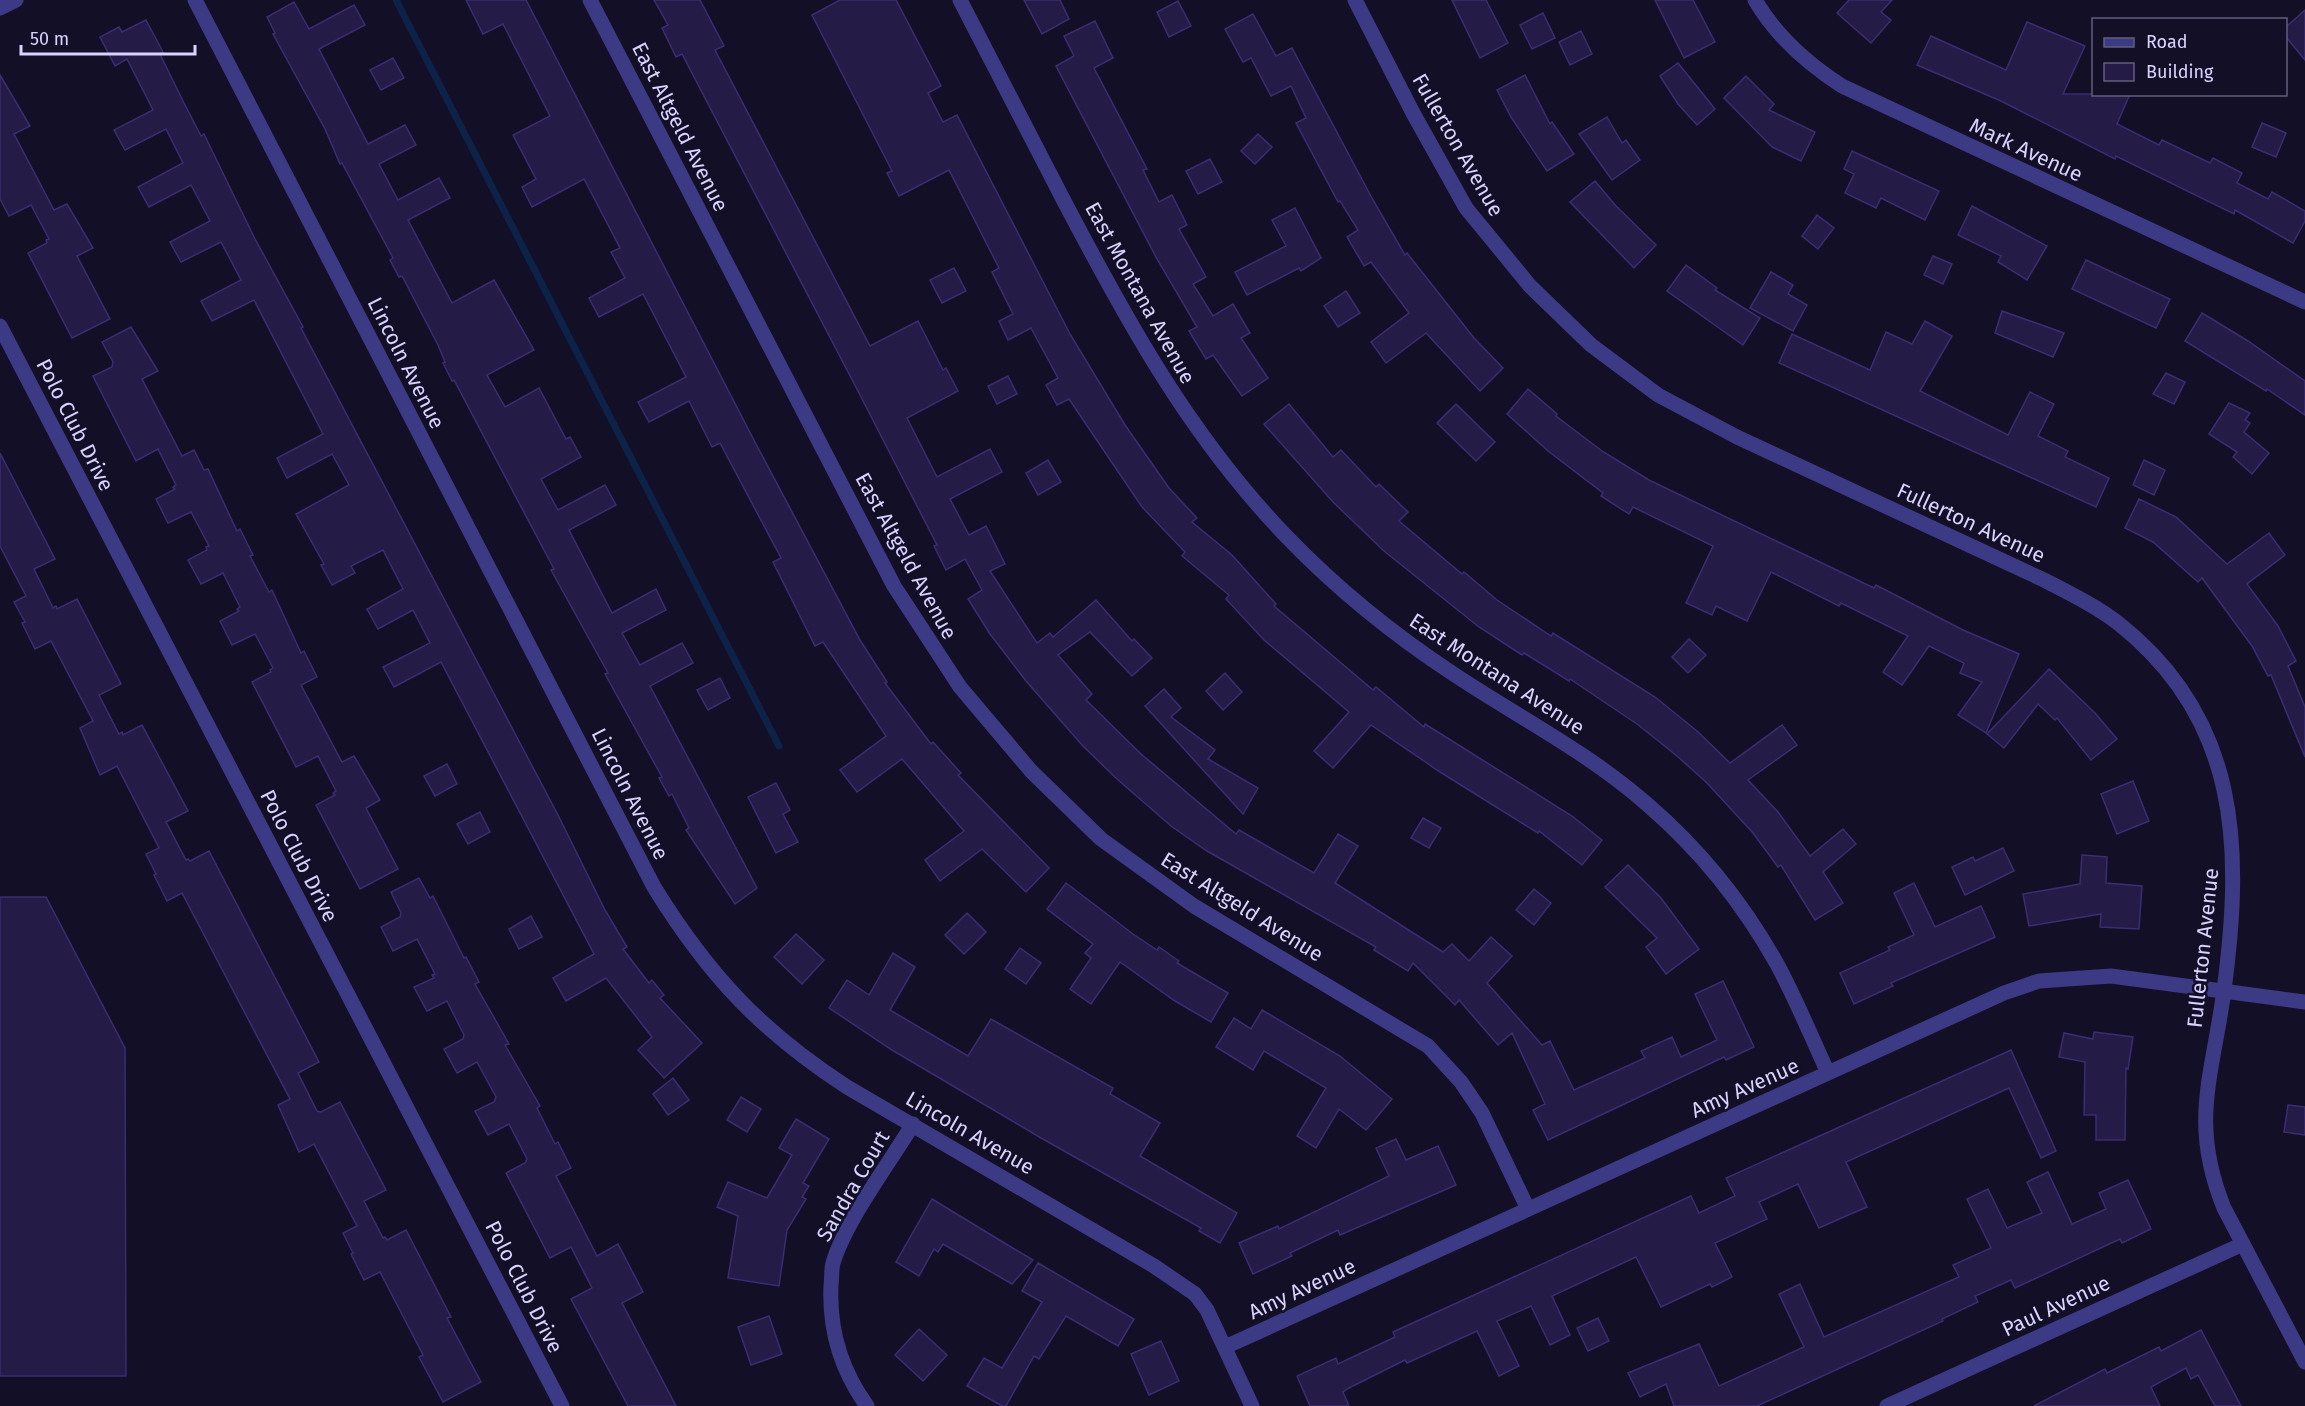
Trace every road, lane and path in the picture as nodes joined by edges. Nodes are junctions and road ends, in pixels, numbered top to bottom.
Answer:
1 (16, 0) edge
2 (195, 0) edge
3 (591, 0) edge
4 (960, 0) edge
5 (1356, 0) edge
6 (1755, 0) edge
7 (0, 8) edge
8 (2305, 302) edge
9 (0, 326) edge
10 (2224, 990) junction
11 (2305, 1002) edge
12 (1828, 1073) junction
13 (914, 1124) junction
14 (1528, 1209) junction
15 (2243, 1244) junction
16 (1225, 1347) junction
17 (2305, 1362) edge
18 (562, 1406) edge
19 (867, 1406) edge
20 (1252, 1406) edge
21 (1887, 1406) edge

1 - 7 street
2 - 13 street, Lincoln Avenue
3 - 14 street, East Altgeld Avenue
4 - 12 street, East Montana Avenue
5 - 10 street, Fullerton Avenue
6 - 8 street, Mark Avenue
9 - 18 street, Polo Club Drive
10 - 11 street, Amy Avenue
10 - 12 street, Amy Avenue
10 - 15 street, Fullerton Avenue
12 - 14 street, Amy Avenue
13 - 16 street, Lincoln Avenue
13 - 19 street, Sandra Court
14 - 16 street, Amy Avenue
15 - 17 street, Fullerton Avenue
15 - 21 street, Paul Avenue
16 - 20 street, Lincoln Avenue

